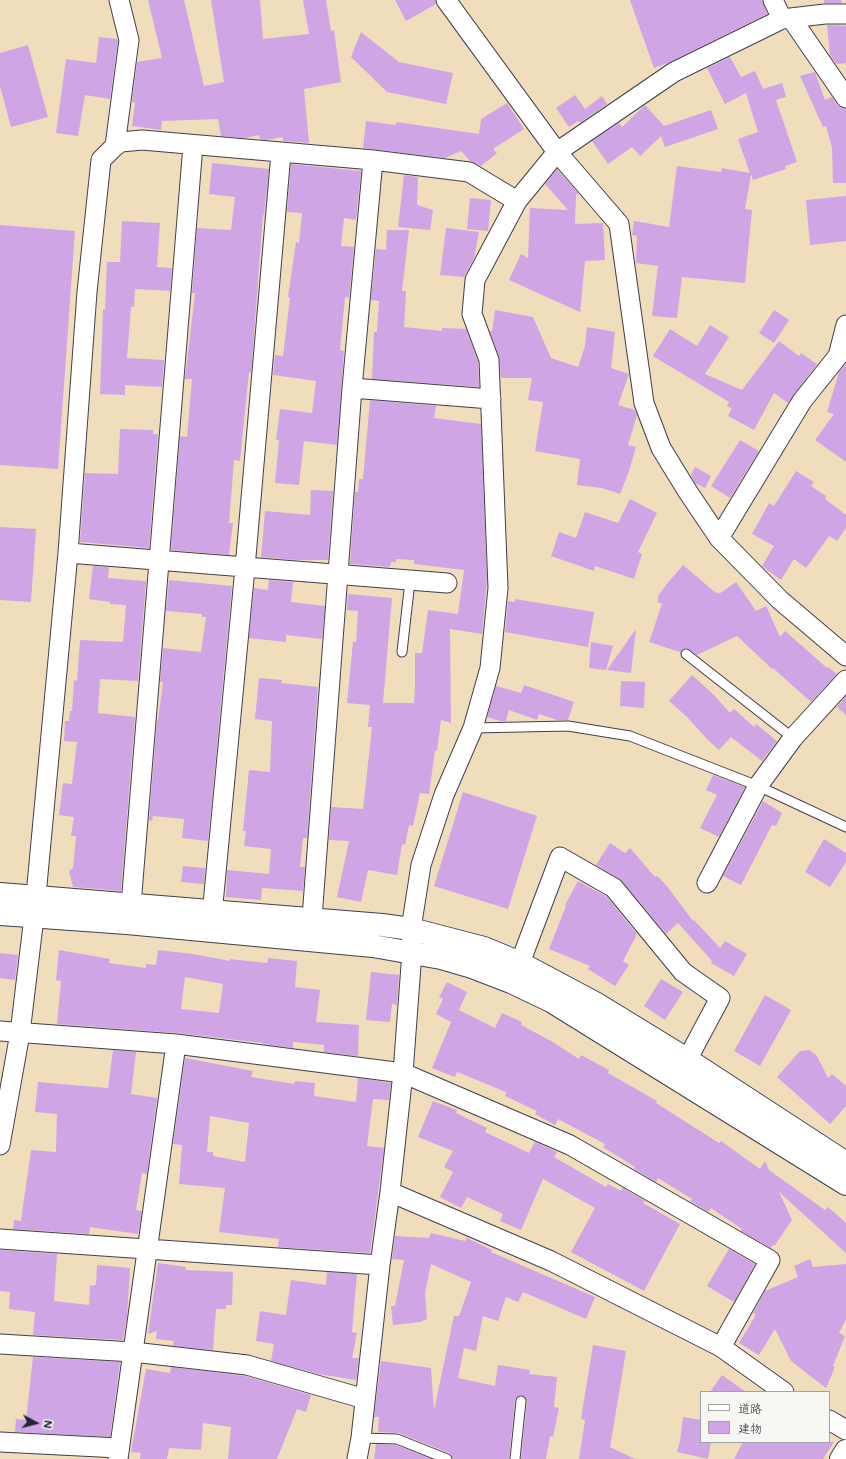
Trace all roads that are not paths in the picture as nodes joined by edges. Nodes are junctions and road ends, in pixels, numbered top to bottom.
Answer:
1 (120, 0) edge
2 (446, 0) edge
3 (773, 0) edge
4 (846, 14) edge
5 (786, 19) junction
6 (846, 98) edge
7 (193, 145) junction
8 (115, 146) junction
9 (557, 152) junction
10 (281, 153) junction
11 (373, 160) junction
12 (516, 200) junction
13 (846, 325) edge
14 (352, 388) junction
15 (491, 399) junction
16 (720, 538) junction
17 (68, 553) junction
18 (160, 560) junction
19 (245, 568) junction
20 (338, 575) junction
21 (410, 581) junction
22 (447, 583) dead end
23 (402, 652) dead end
24 (686, 654) dead end
25 (846, 656) edge
26 (846, 680) edge
27 (473, 728) junction
28 (793, 738) junction
29 (758, 786) junction
30 (846, 827) edge
31 (707, 883) dead end
32 (0, 894) edge
33 (131, 905) junction
34 (34, 907) junction
35 (0, 914) edge
36 (312, 918) junction
37 (212, 921) junction
38 (411, 929) junction
39 (412, 952) junction
40 (520, 962) junction
41 (0, 1031) edge
42 (20, 1033) junction
43 (176, 1044) junction
44 (688, 1060) junction
45 (403, 1073) junction
46 (677, 1079) junction
47 (1, 1136) edge
48 (846, 1163) edge
49 (846, 1184) edge
50 (390, 1192) junction
51 (0, 1239) edge
52 (147, 1249) junction
53 (380, 1265) junction
54 (0, 1344) edge
55 (721, 1348) junction
56 (132, 1352) junction
57 (783, 1391) edge
58 (365, 1399) junction
59 (521, 1401) dead end
60 (830, 1421) edge
61 (846, 1430) edge
62 (361, 1438) junction
63 (0, 1442) edge
64 (846, 1451) edge
65 (118, 1454) edge
66 (357, 1459) edge
67 (447, 1459) edge
68 (515, 1459) edge
69 (841, 1459) edge

1 - 8 street
2 - 9 street
3 - 5 street
4 - 5 street
5 - 6 street
5 - 9 street
7 - 8 street
7 - 10 street
7 - 18 street
8 - 17 street
9 - 12 street
9 - 16 street
10 - 11 street
10 - 19 street
11 - 12 street
11 - 14 street
12 - 15 street
13 - 16 street
14 - 15 street
14 - 20 street
15 - 27 street
16 - 25 street
17 - 18 street
17 - 34 street
18 - 19 street
18 - 33 street
19 - 20 street
19 - 37 street
20 - 21 street
20 - 36 street
21 - 22 street
21 - 23 lane
24 - 28 lane
26 - 28 street
27 - 29 lane
27 - 38 street
28 - 29 street
29 - 30 lane
29 - 31 street
32 - 34 street
33 - 34 street
33 - 37 street
34 - 35 street
34 - 37 street
34 - 42 street
36 - 37 street
36 - 38 street
37 - 39 street
38 - 39 street
38 - 40 street
39 - 45 street
39 - 46 street
40 - 44 street
40 - 44 street
41 - 42 street
42 - 43 street
42 - 47 street
43 - 45 street
43 - 52 street
44 - 46 street
44 - 48 street
45 - 50 street
45 - 55 street
46 - 49 street
50 - 53 street
50 - 55 street
51 - 52 street
52 - 53 street
52 - 56 street
53 - 58 street
54 - 56 street
55 - 57 street
56 - 58 street
56 - 65 street
58 - 62 street
59 - 68 lane
60 - 61 street
62 - 66 street
62 - 67 lane
63 - 65 street
64 - 69 street

